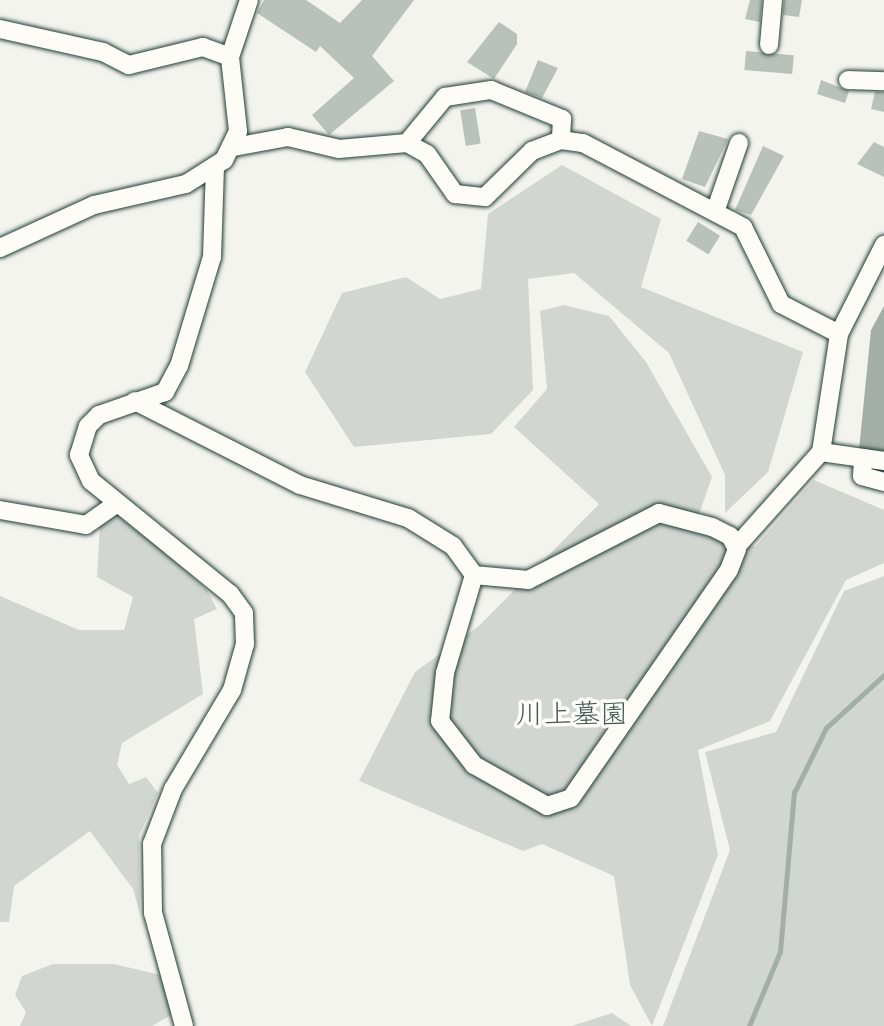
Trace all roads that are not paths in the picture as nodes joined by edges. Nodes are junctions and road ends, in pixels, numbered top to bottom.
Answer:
1 (249, 0) edge
2 (773, 0) edge
3 (0, 29) edge
4 (769, 45) dead end
5 (230, 57) junction
6 (848, 80) dead end
7 (884, 81) edge
8 (561, 140) junction
9 (407, 143) junction
10 (739, 143) dead end
11 (234, 147) junction
12 (215, 168) junction
13 (716, 209) junction
14 (884, 245) edge
15 (0, 248) edge
16 (839, 334) junction
17 (135, 401) junction
18 (821, 452) junction
19 (863, 458) junction
20 (884, 461) edge
21 (884, 482) edge
22 (117, 503) junction
23 (0, 510) edge
24 (736, 547) junction
25 (474, 575) junction
26 (184, 1026) edge

1 - 5 street
2 - 4 street
3 - 5 street
5 - 11 street
6 - 7 street
8 - 9 street
8 - 9 street
8 - 13 street
9 - 11 street
10 - 13 street
11 - 12 street
12 - 15 street
12 - 17 street
13 - 16 street
14 - 16 street
16 - 18 street
17 - 22 street
17 - 25 street
18 - 19 street
18 - 24 street
19 - 20 street
19 - 21 street
22 - 23 street
22 - 26 street
24 - 25 street
24 - 25 street

